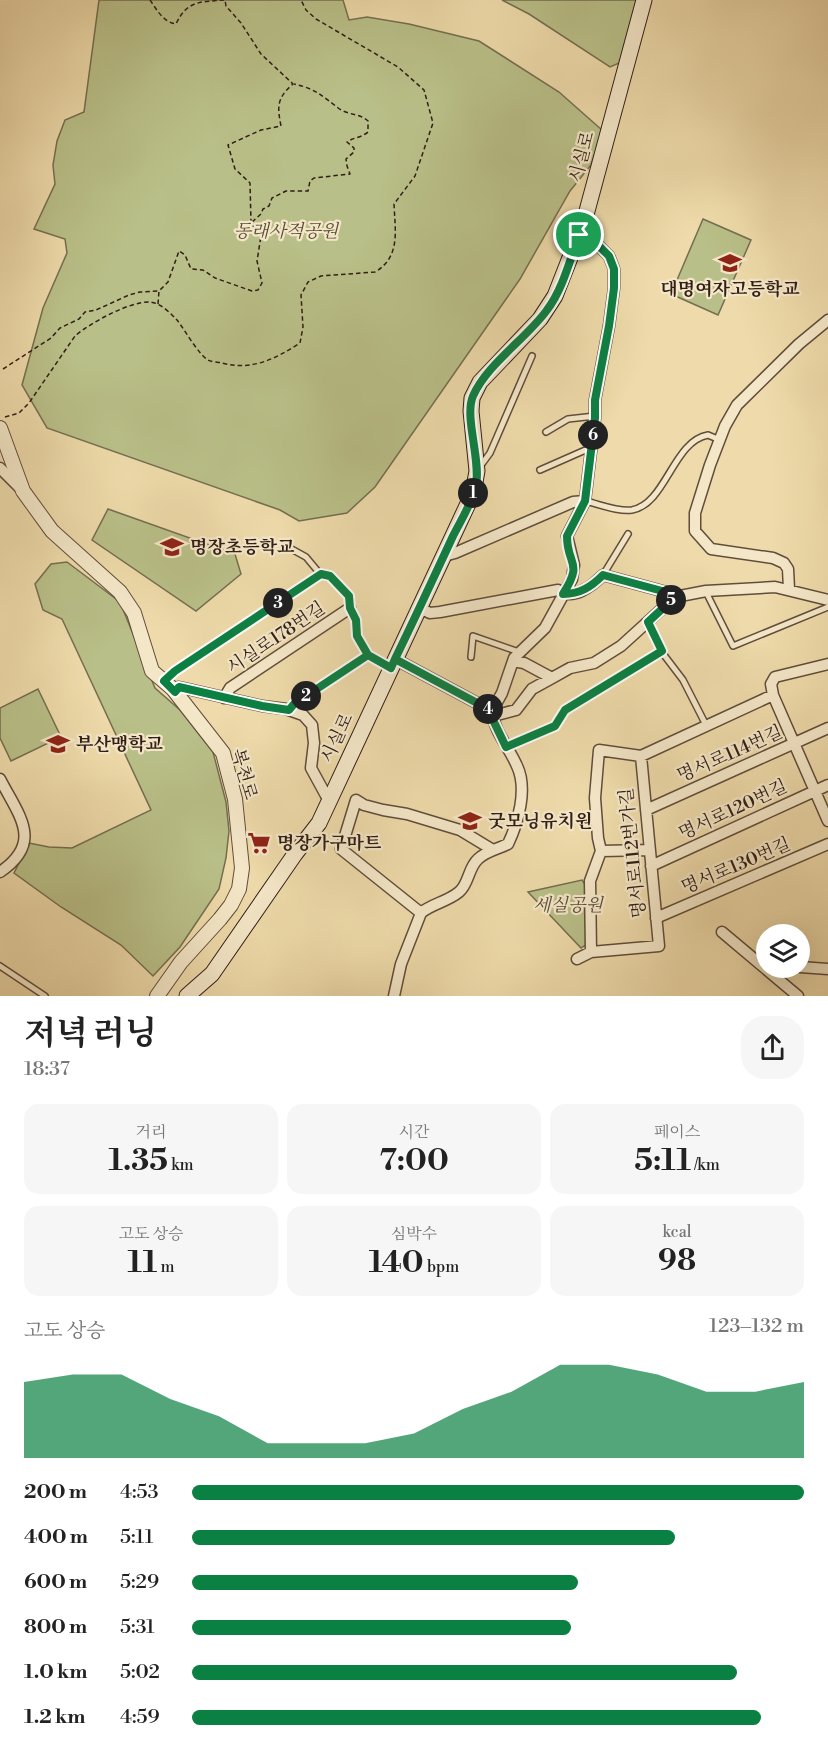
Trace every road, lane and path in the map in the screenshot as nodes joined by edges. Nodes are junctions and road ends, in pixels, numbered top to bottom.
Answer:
1 (150, 0) edge
2 (225, 0) edge
3 (301, 0) edge
4 (644, 0) edge
5 (293, 84) junction
6 (252, 223) junction
7 (579, 235) junction
8 (159, 291) junction
9 (158, 304) junction
10 (828, 320) edge
11 (532, 356) dead end
12 (3, 369) dead end
13 (595, 416) junction
14 (0, 419) edge
15 (0, 428) edge
16 (546, 432) dead end
17 (720, 440) junction
18 (591, 448) junction
19 (0, 468) edge
20 (540, 470) dead end
21 (477, 471) junction
22 (23, 491) junction
23 (585, 501) junction
24 (628, 534) dead end
25 (286, 546) dead end
26 (444, 556) junction
27 (321, 574) junction
28 (603, 575) junction
29 (789, 589) junction
30 (706, 591) junction
31 (563, 594) junction
32 (675, 597) junction
33 (828, 600) edge
34 (828, 607) edge
35 (350, 608) junction
36 (419, 608) junction
37 (648, 622) junction
38 (662, 651) junction
39 (368, 655) junction
40 (516, 656) junction
41 (471, 657) dead end
42 (393, 664) junction
43 (828, 664) edge
44 (552, 678) junction
45 (164, 681) junction
46 (175, 692) junction
47 (773, 695) junction
48 (224, 698) junction
49 (289, 710) junction
50 (492, 711) junction
51 (706, 725) junction
52 (828, 728) edge
53 (794, 743) junction
54 (506, 747) junction
55 (641, 756) junction
56 (0, 779) edge
57 (828, 785) edge
58 (815, 791) junction
59 (329, 801) junction
60 (646, 810) junction
61 (828, 821) edge
62 (828, 844) edge
63 (493, 850) junction
64 (650, 850) junction
65 (601, 851) junction
66 (651, 866) junction
67 (0, 872) edge
68 (421, 913) junction
69 (656, 918) junction
70 (722, 932) dead end
71 (591, 952) junction
72 (578, 959) dead end
73 (756, 959) edge
74 (0, 966) edge
75 (810, 968) edge
76 (828, 969) edge
77 (778, 978) edge
78 (395, 995) edge
79 (45, 996) edge
80 (157, 996) edge
81 (187, 996) edge
82 (798, 996) edge

1 - 2 path
2 - 5 path
3 - 9 path
4 - 7 main road, 시실로
5 - 6 path
5 - 6 path
6 - 8 path
7 - 13 street
7 - 21 main road, 시실로
8 - 9 path
8 - 12 path
9 - 14 path
10 - 17 street
11 - 21 lane, 시실로
13 - 16 lane
13 - 18 street
15 - 22 street, 복천로
17 - 23 lane
17 - 29 street
18 - 20 lane
18 - 23 street
19 - 22 street
21 - 26 main road, 시실로
22 - 45 street, 복천로
23 - 26 street
23 - 31 street
24 - 28 lane
25 - 27 lane
26 - 36 main road, 시실로
27 - 35 lane
27 - 45 lane
28 - 31 street
28 - 32 street
29 - 30 street
29 - 33 street
30 - 32 street
30 - 34 lane
31 - 36 street
31 - 40 street
32 - 37 street
35 - 39 lane
35 - 48 street, 시실로178번길
36 - 42 main road, 시실로
37 - 38 lane
37 - 44 street
38 - 51 lane
38 - 54 lane
39 - 42 lane
39 - 49 lane
40 - 41 lane
40 - 44 street
40 - 50 street
42 - 50 street
42 - 59 main road, 시실로
43 - 47 street
44 - 50 street
45 - 46 street, 복천로
46 - 48 street, 시실로178번길
46 - 80 street, 복천로
47 - 51 street
47 - 53 street
48 - 49 street, 시실로178번길
49 - 59 street, 시실로178번길
50 - 54 street
51 - 55 street
52 - 53 street, 명서로114번길
53 - 58 street
53 - 60 street, 명서로114번길
54 - 63 street
55 - 60 street, 명서로112번가길
55 - 65 street
56 - 67 street
57 - 58 street, 명서로120번길
58 - 61 street
58 - 66 street, 명서로120번길
59 - 81 main road, 시실로
60 - 64 street, 명서로112번가길
62 - 69 street, 명서로130번길
63 - 68 street
63 - 68 street
64 - 65 street
64 - 66 street, 명서로112번가길
65 - 71 street
66 - 69 street, 명서로112번가길
68 - 78 street
69 - 71 street, 명서로112번가길
70 - 73 street
71 - 72 street
74 - 79 lane
75 - 76 street
77 - 82 street

